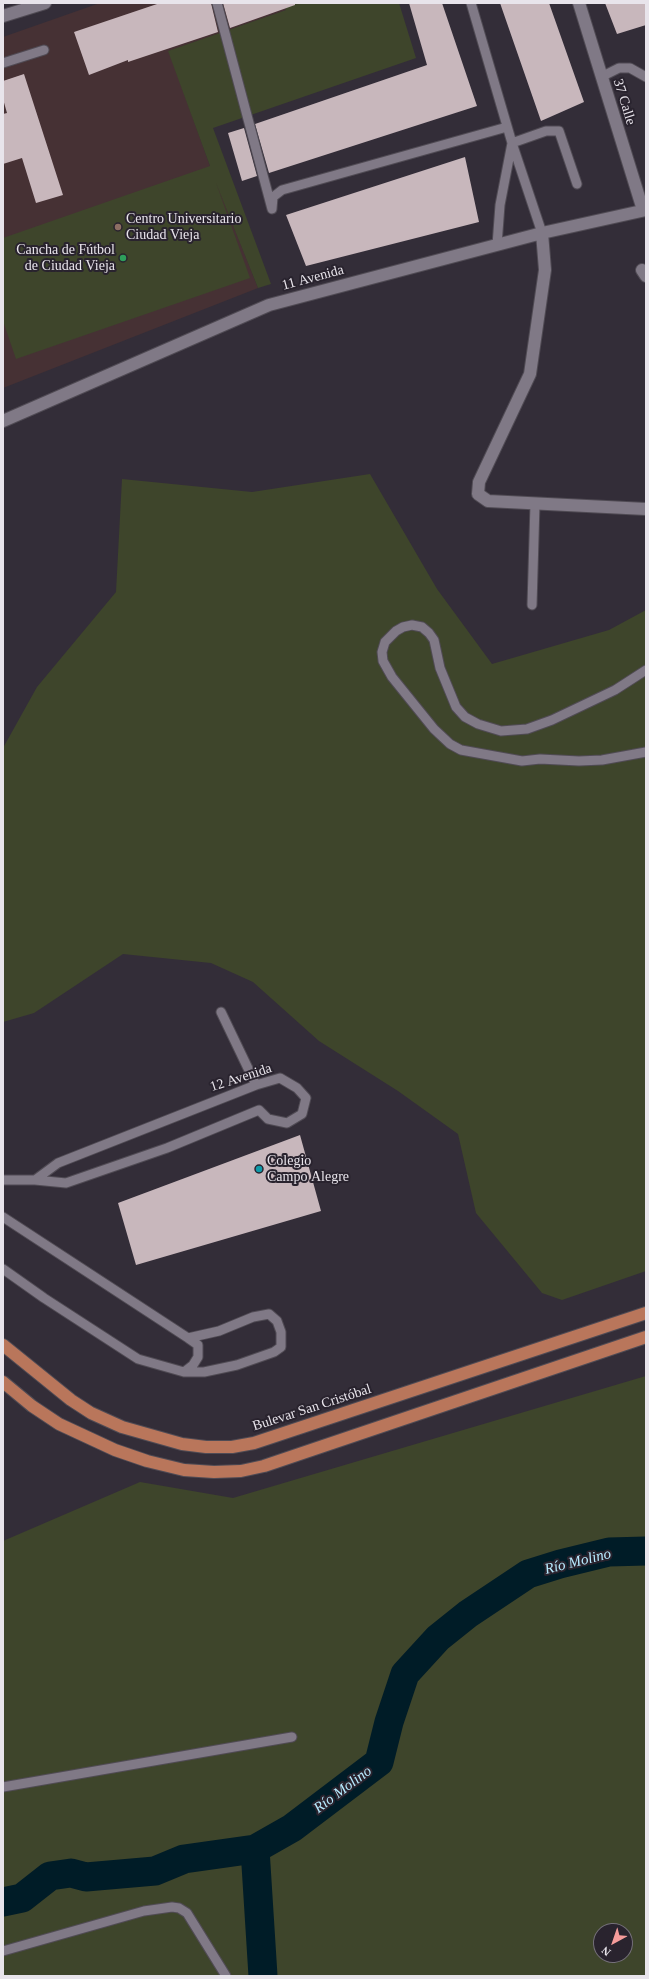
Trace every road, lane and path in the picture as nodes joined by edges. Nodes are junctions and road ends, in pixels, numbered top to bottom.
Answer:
1 (45, 3) edge
2 (217, 3) edge
3 (471, 3) edge
4 (579, 3) edge
5 (3, 16) edge
6 (44, 50) dead end
7 (3, 63) edge
8 (601, 77) junction
9 (646, 77) edge
10 (507, 127) junction
11 (512, 143) junction
12 (577, 184) dead end
13 (644, 210) edge
14 (542, 233) junction
15 (497, 245) junction
16 (3, 421) edge
17 (535, 504) junction
18 (646, 509) edge
19 (532, 605) dead end
20 (646, 670) edge
21 (646, 752) edge
22 (221, 1012) dead end
23 (256, 1085) junction
24 (3, 1180) edge
25 (35, 1180) junction
26 (3, 1217) edge
27 (3, 1268) edge
28 (646, 1313) edge
29 (646, 1337) edge
30 (188, 1338) junction
31 (3, 1345) edge
32 (184, 1372) junction
33 (3, 1382) edge
34 (292, 1737) dead end
35 (3, 1787) edge
36 (3, 1951) edge
37 (226, 1976) edge

1 - 5 street
2 - 10 lane
3 - 10 lane
4 - 8 street, 37 Calle
6 - 7 lane
8 - 9 lane
8 - 13 street, 37 Calle
10 - 11 lane
11 - 12 lane
11 - 14 lane
11 - 15 lane
13 - 14 street, 11 Avenida
14 - 15 street, 11 Avenida
14 - 17 street
15 - 16 street, 11 Avenida
17 - 18 street
17 - 19 lane
20 - 21 lane
22 - 23 lane
23 - 25 lane, 12 Avenida
23 - 25 lane, 12 Avenida
24 - 25 lane, 12 Avenida
26 - 30 lane
27 - 32 lane
28 - 31 main road, Bulevar San Cristóbal
29 - 33 main road
30 - 32 lane
30 - 32 lane
34 - 35 lane
36 - 37 lane

